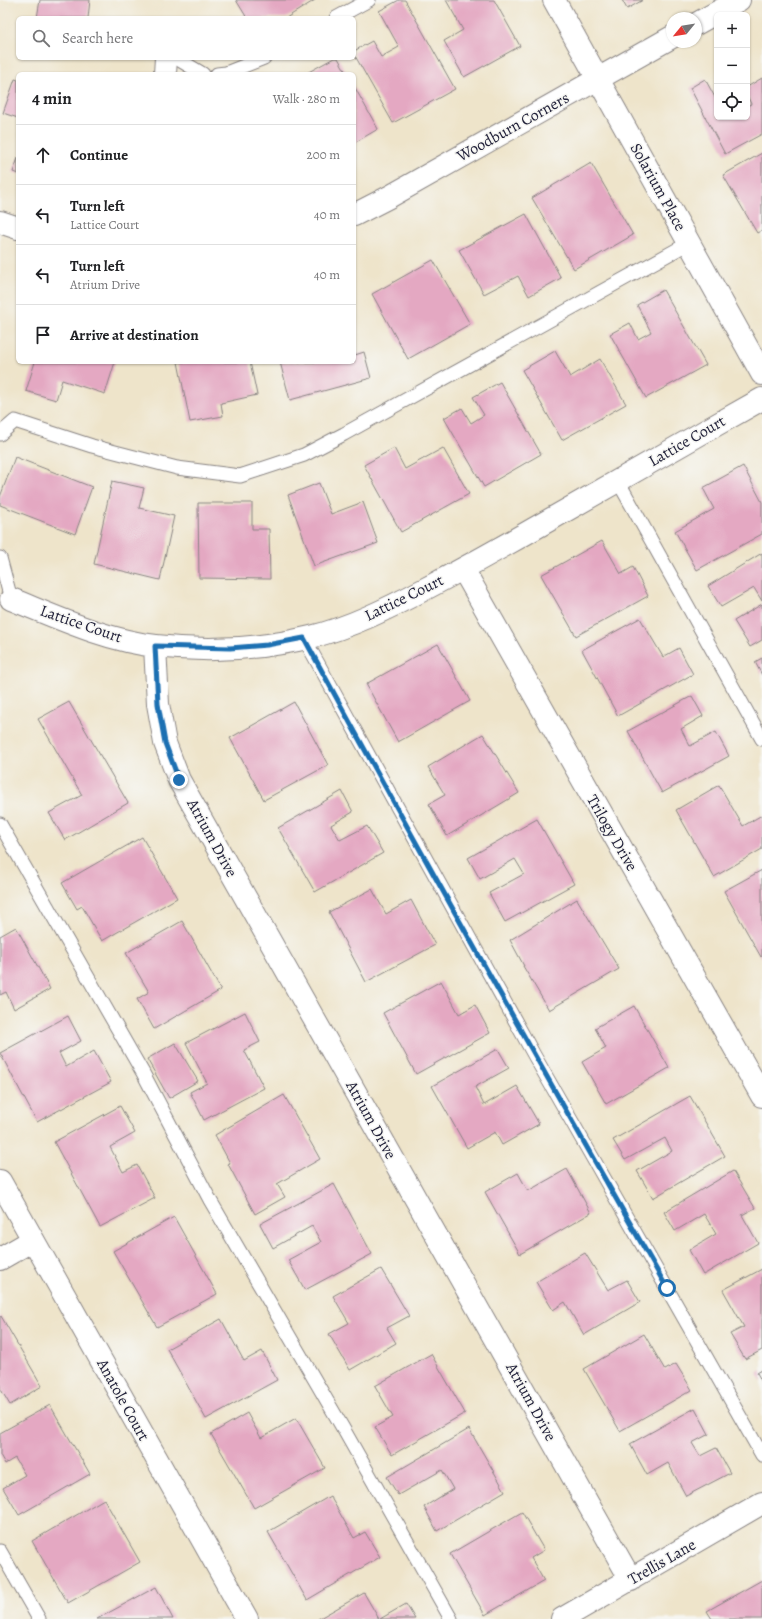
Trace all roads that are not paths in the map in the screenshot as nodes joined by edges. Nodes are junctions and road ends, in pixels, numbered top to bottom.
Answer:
1 (369, 0) edge
2 (554, 0) edge
3 (739, 0) edge
4 (340, 16) edge
5 (702, 21) edge
6 (666, 41) edge
7 (166, 60) edge
8 (179, 60) edge
9 (259, 60) edge
10 (165, 72) edge
11 (200, 72) edge
12 (229, 72) edge
13 (598, 79) junction
14 (356, 214) edge
15 (0, 222) edge
16 (16, 227) edge
17 (689, 243) junction
18 (762, 374) edge
19 (762, 399) edge
20 (0, 434) edge
21 (618, 481) junction
22 (0, 558) edge
23 (463, 569) junction
24 (11, 599) joint
25 (304, 638) junction
26 (155, 646) junction
27 (762, 738) edge
28 (0, 824) edge
29 (762, 1096) edge
30 (0, 1181) edge
31 (33, 1240) junction
32 (0, 1259) edge
33 (762, 1455) edge
34 (762, 1503) edge
35 (0, 1551) edge
36 (631, 1580) junction
37 (39, 1619) edge
38 (247, 1619) edge
39 (451, 1619) edge
40 (562, 1619) edge

1 - 4 lane
2 - 13 street, Solarium Place
3 - 5 street
6 - 13 street, Woodburn Corners
7 - 10 street
8 - 11 lane
9 - 12 lane
13 - 14 street, Woodburn Corners
13 - 17 street, Solarium Place
15 - 16 street
17 - 18 street, Solarium Place
17 - 20 lane
19 - 21 street, Lattice Court
21 - 23 street, Lattice Court
21 - 27 lane
22 - 24 lane
23 - 25 street, Lattice Court
23 - 29 street, Trilogy Drive
24 - 26 street, Lattice Court
25 - 26 street, Lattice Court
25 - 33 lane
26 - 36 street, Atrium Drive
28 - 39 lane
30 - 31 street, Anatole Court
31 - 32 street
31 - 38 street, Anatole Court
34 - 36 street, Trellis Lane
35 - 37 lane
36 - 40 street, Trellis Lane

